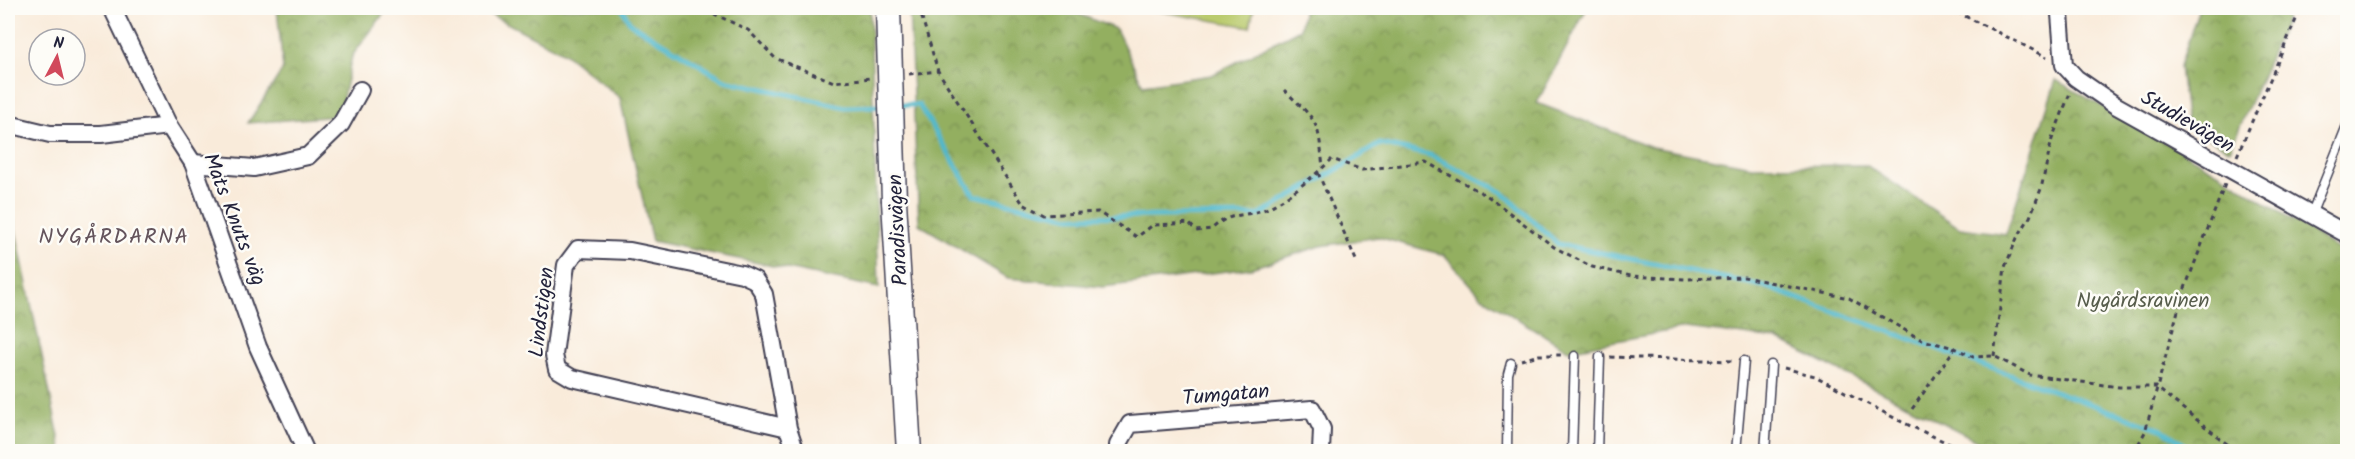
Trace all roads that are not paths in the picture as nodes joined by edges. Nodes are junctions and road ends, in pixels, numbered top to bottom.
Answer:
1 (112, 8) edge
2 (888, 8) edge
3 (2062, 8) edge
4 (360, 90) dead end
5 (2348, 123) edge
6 (8, 124) edge
7 (170, 126) junction
8 (193, 163) junction
9 (2311, 215) junction
10 (2348, 235) edge
11 (1575, 356) dead end
12 (1600, 357) dead end
13 (1744, 361) dead end
14 (1511, 363) dead end
15 (1771, 365) dead end
16 (788, 428) junction
17 (306, 452) edge
18 (796, 452) edge
19 (909, 452) edge
20 (1118, 452) edge
21 (1321, 452) edge
22 (1507, 452) edge
23 (1572, 452) edge
24 (1597, 452) edge
25 (1736, 452) edge
26 (1765, 452) edge

1 - 7 street, Mats Knuts väg
2 - 19 street, Paradisvägen, bridge
3 - 9 street, Studievägen
4 - 8 street
5 - 9 lane
6 - 7 street
7 - 8 street, Mats Knuts väg
8 - 17 street, Mats Knuts väg
9 - 10 street, Studievägen
11 - 23 lane
12 - 24 lane
13 - 25 lane
14 - 22 lane
15 - 26 lane
16 - 16 street, Lindstigen
16 - 18 street, Lindstigen
20 - 21 street, Tumgatan

